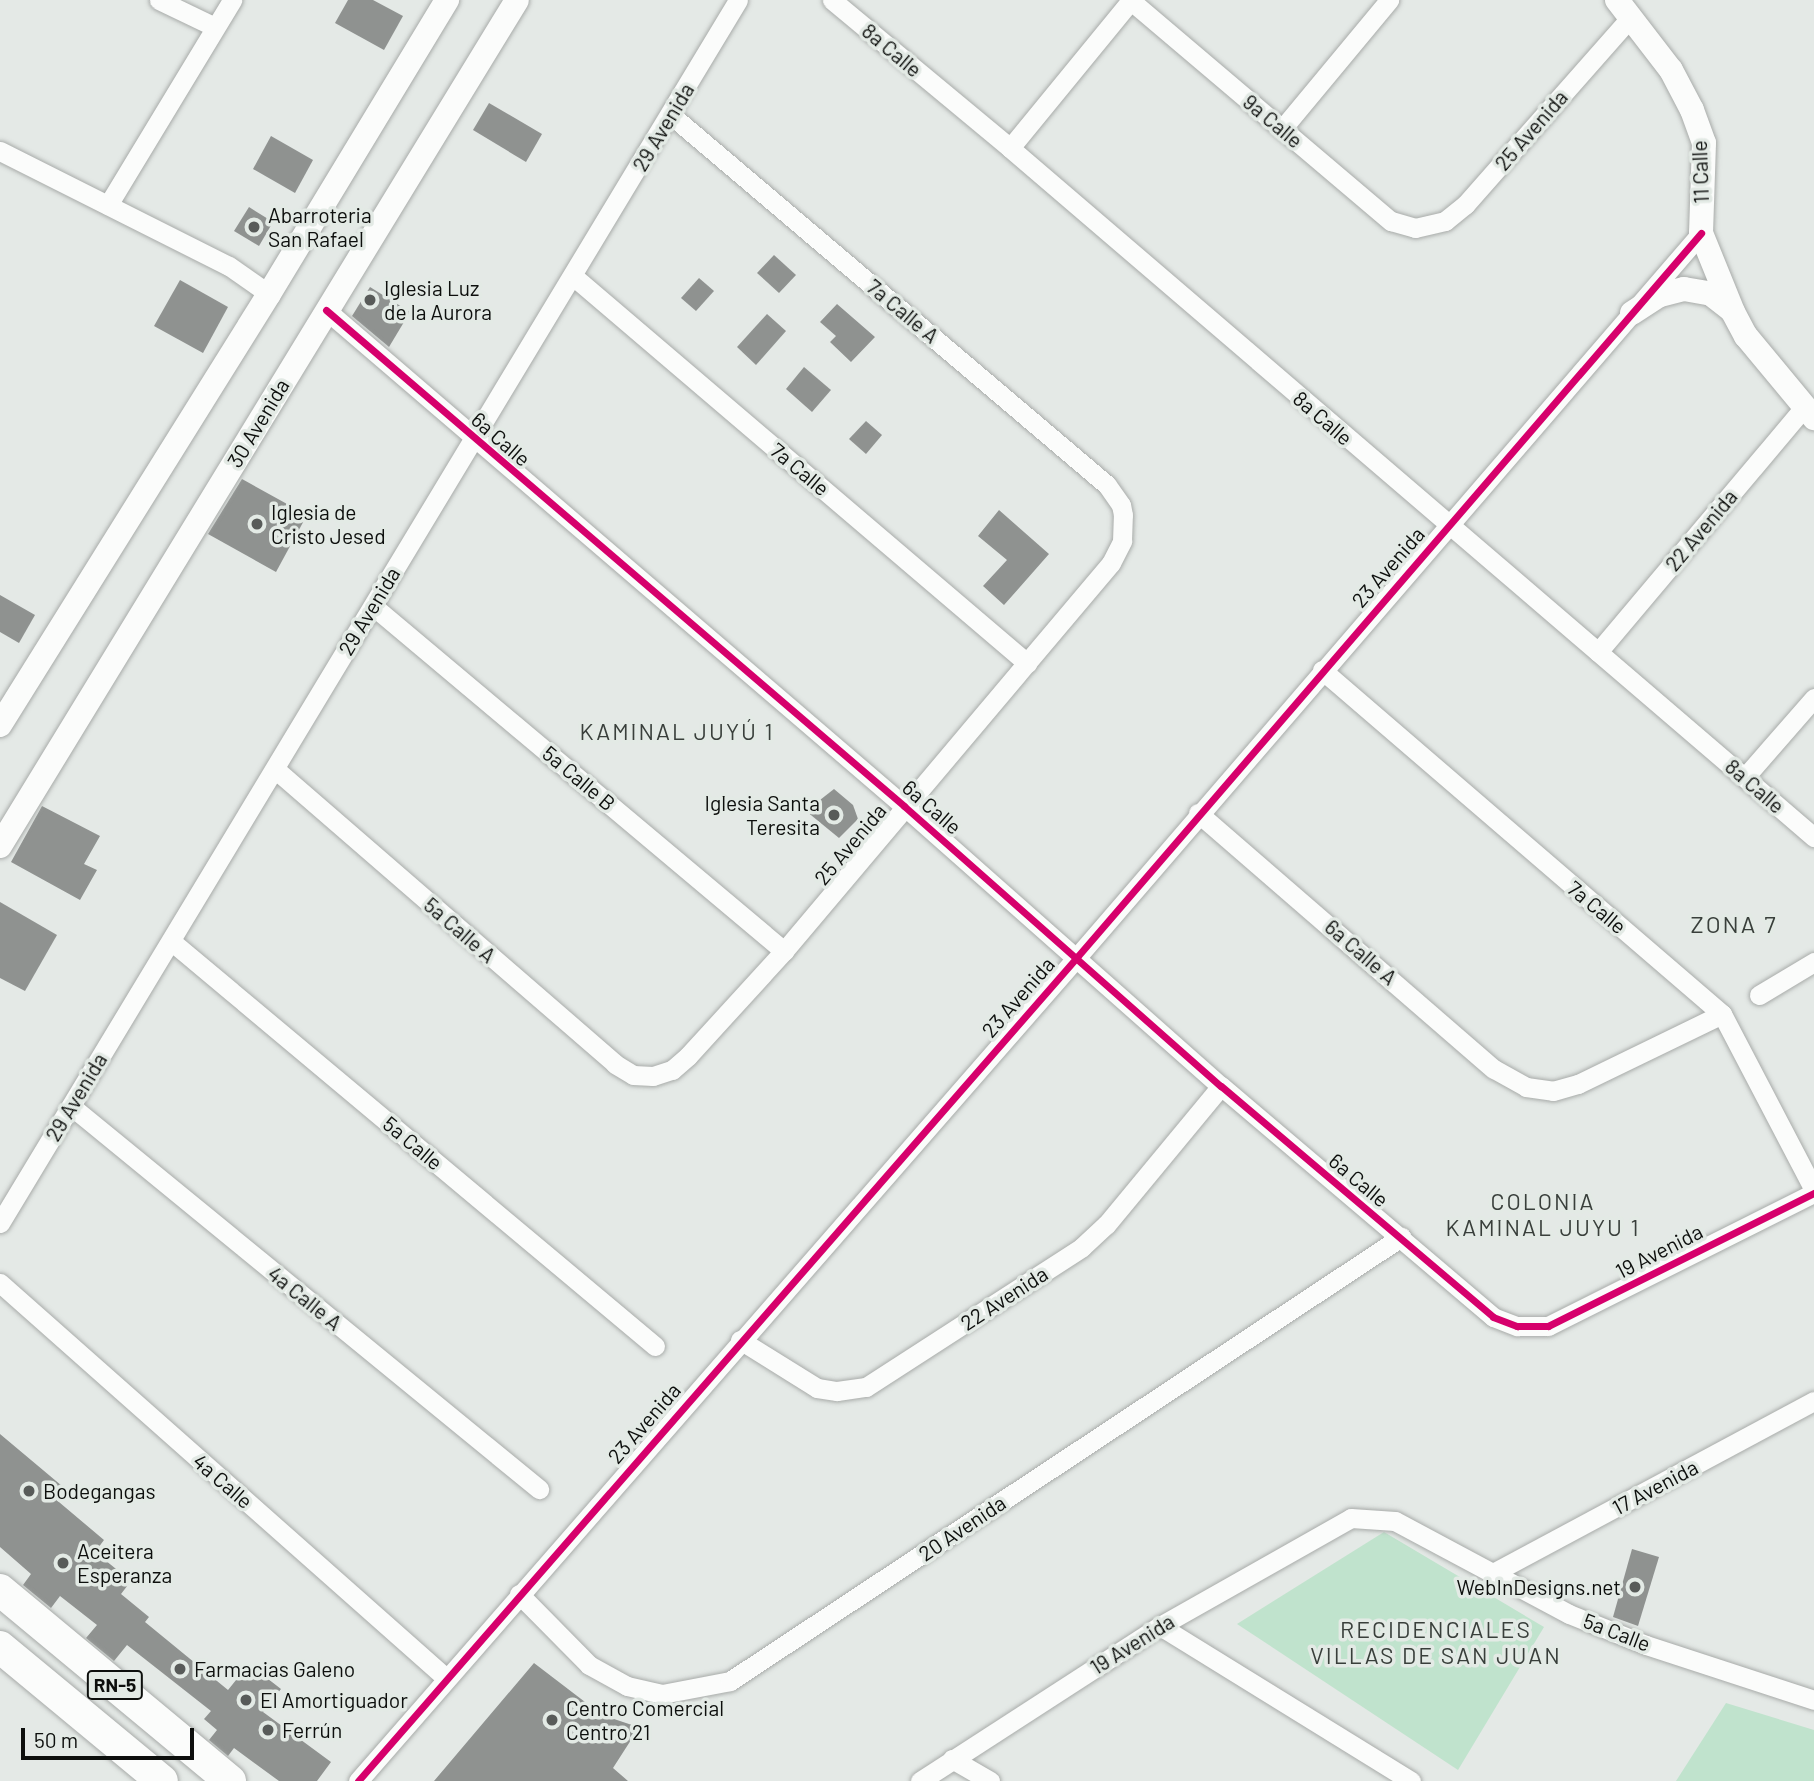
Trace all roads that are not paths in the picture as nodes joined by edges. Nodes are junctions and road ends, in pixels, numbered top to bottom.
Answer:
1 (159, 0) edge
2 (232, 0) edge
3 (447, 0) edge
4 (517, 0) edge
5 (738, 0) edge
6 (832, 0) edge
7 (1131, 0) edge
8 (1389, 0) edge
9 (1623, 9) edge
10 (215, 27) junction
11 (671, 115) junction
12 (1282, 128) junction
13 (1010, 148) junction
14 (0, 151) edge
15 (108, 205) junction
16 (1423, 228) joint
17 (1701, 233) junction
18 (573, 276) junction
19 (269, 294) junction
20 (326, 310) junction
21 (1732, 312) junction
22 (1632, 313) junction
23 (1809, 412) edge
24 (474, 440) junction
25 (1123, 515) joint
26 (1448, 526) junction
27 (373, 606) junction
28 (1598, 652) junction
29 (1027, 663) junction
30 (1322, 670) junction
31 (1814, 698) edge
32 (0, 725) edge
33 (275, 769) junction
34 (1745, 777) junction
35 (904, 806) junction
36 (1198, 813) junction
37 (1814, 837) edge
38 (0, 846) edge
39 (171, 940) junction
40 (784, 951) junction
41 (1077, 957) junction
42 (1814, 962) edge
43 (1759, 995) dead end
44 (1723, 1014) junction
45 (653, 1076) joint
46 (1221, 1086) junction
47 (71, 1106) junction
48 (1814, 1192) edge
49 (0, 1223) edge
50 (1401, 1237) junction
51 (0, 1283) edge
52 (1517, 1326) joint
53 (740, 1340) junction
54 (655, 1346) dead end
55 (1814, 1401) edge
56 (539, 1489) dead end
57 (1351, 1518) joint
58 (1495, 1572) junction
59 (0, 1590) edge
60 (519, 1594) junction
61 (1160, 1626) junction
62 (0, 1647) edge
63 (446, 1678) junction
64 (1814, 1700) edge
65 (952, 1759) junction
66 (162, 1781) edge
67 (230, 1781) edge
68 (358, 1781) edge
69 (920, 1781) edge
70 (990, 1781) edge
71 (1411, 1781) edge

1 - 10 street
2 - 10 street
3 - 19 street
4 - 20 street, 30 Avenida
5 - 11 street, 29 Avenida
6 - 13 street, 8a Calle
7 - 12 street, 9a Calle
7 - 13 street
8 - 12 street
9 - 16 street, 25 Avenida
9 - 17 street, 11 Calle
10 - 15 street
11 - 18 street, 29 Avenida
11 - 25 street, 7a Calle A
12 - 16 street, 9a Calle
13 - 26 street, 8a Calle
14 - 15 street
15 - 19 street
17 - 21 street, 11 Calle
17 - 22 street, 23 Avenida
18 - 24 street, 29 Avenida
18 - 29 street, 7a Calle
19 - 32 street
20 - 24 street, 6a Calle
20 - 38 street, 30 Avenida
21 - 22 street
21 - 23 street, 11 Calle
22 - 26 street, 23 Avenida
23 - 28 street, 22 Avenida
24 - 27 street, 29 Avenida
24 - 35 street, 6a Calle
25 - 29 street, 25 Avenida
26 - 28 street, 8a Calle
26 - 30 street, 23 Avenida
27 - 33 street, 29 Avenida
27 - 40 street, 5a Calle B
28 - 34 street, 8a Calle
29 - 35 street, 25 Avenida
30 - 36 street, 23 Avenida
30 - 44 street, 7a Calle
31 - 34 street
33 - 39 street, 29 Avenida
33 - 45 street, 5a Calle A
34 - 37 street, 8a Calle
35 - 40 street, 25 Avenida
35 - 41 street, 6a Calle
36 - 41 street, 23 Avenida
36 - 44 street, 6a Calle A
39 - 47 street, 29 Avenida
39 - 54 street, 5a Calle
40 - 45 street, 25 Avenida
41 - 46 street, 6a Calle
41 - 53 street, 23 Avenida
42 - 43 street
44 - 48 street, 7a Calle
46 - 50 street, 6a Calle
46 - 53 street, 22 Avenida
47 - 49 street, 29 Avenida
47 - 56 street, 4a Calle A
48 - 52 street, 19 Avenida
50 - 52 street, 6a Calle
50 - 60 street, 20 Avenida
51 - 63 street, 4a Calle
53 - 60 street, 23 Avenida
55 - 58 street, 17 Avenida
57 - 58 street, 5a Calle
57 - 61 street, 19 Avenida
58 - 64 street, 5a Calle
59 - 67 main road, RN-5
60 - 63 street, 23 Avenida
61 - 65 street, 19 Avenida
61 - 71 street
62 - 66 main road, RN-5
63 - 68 street, 23 Avenida
65 - 69 street, 19 Avenida
65 - 70 street

